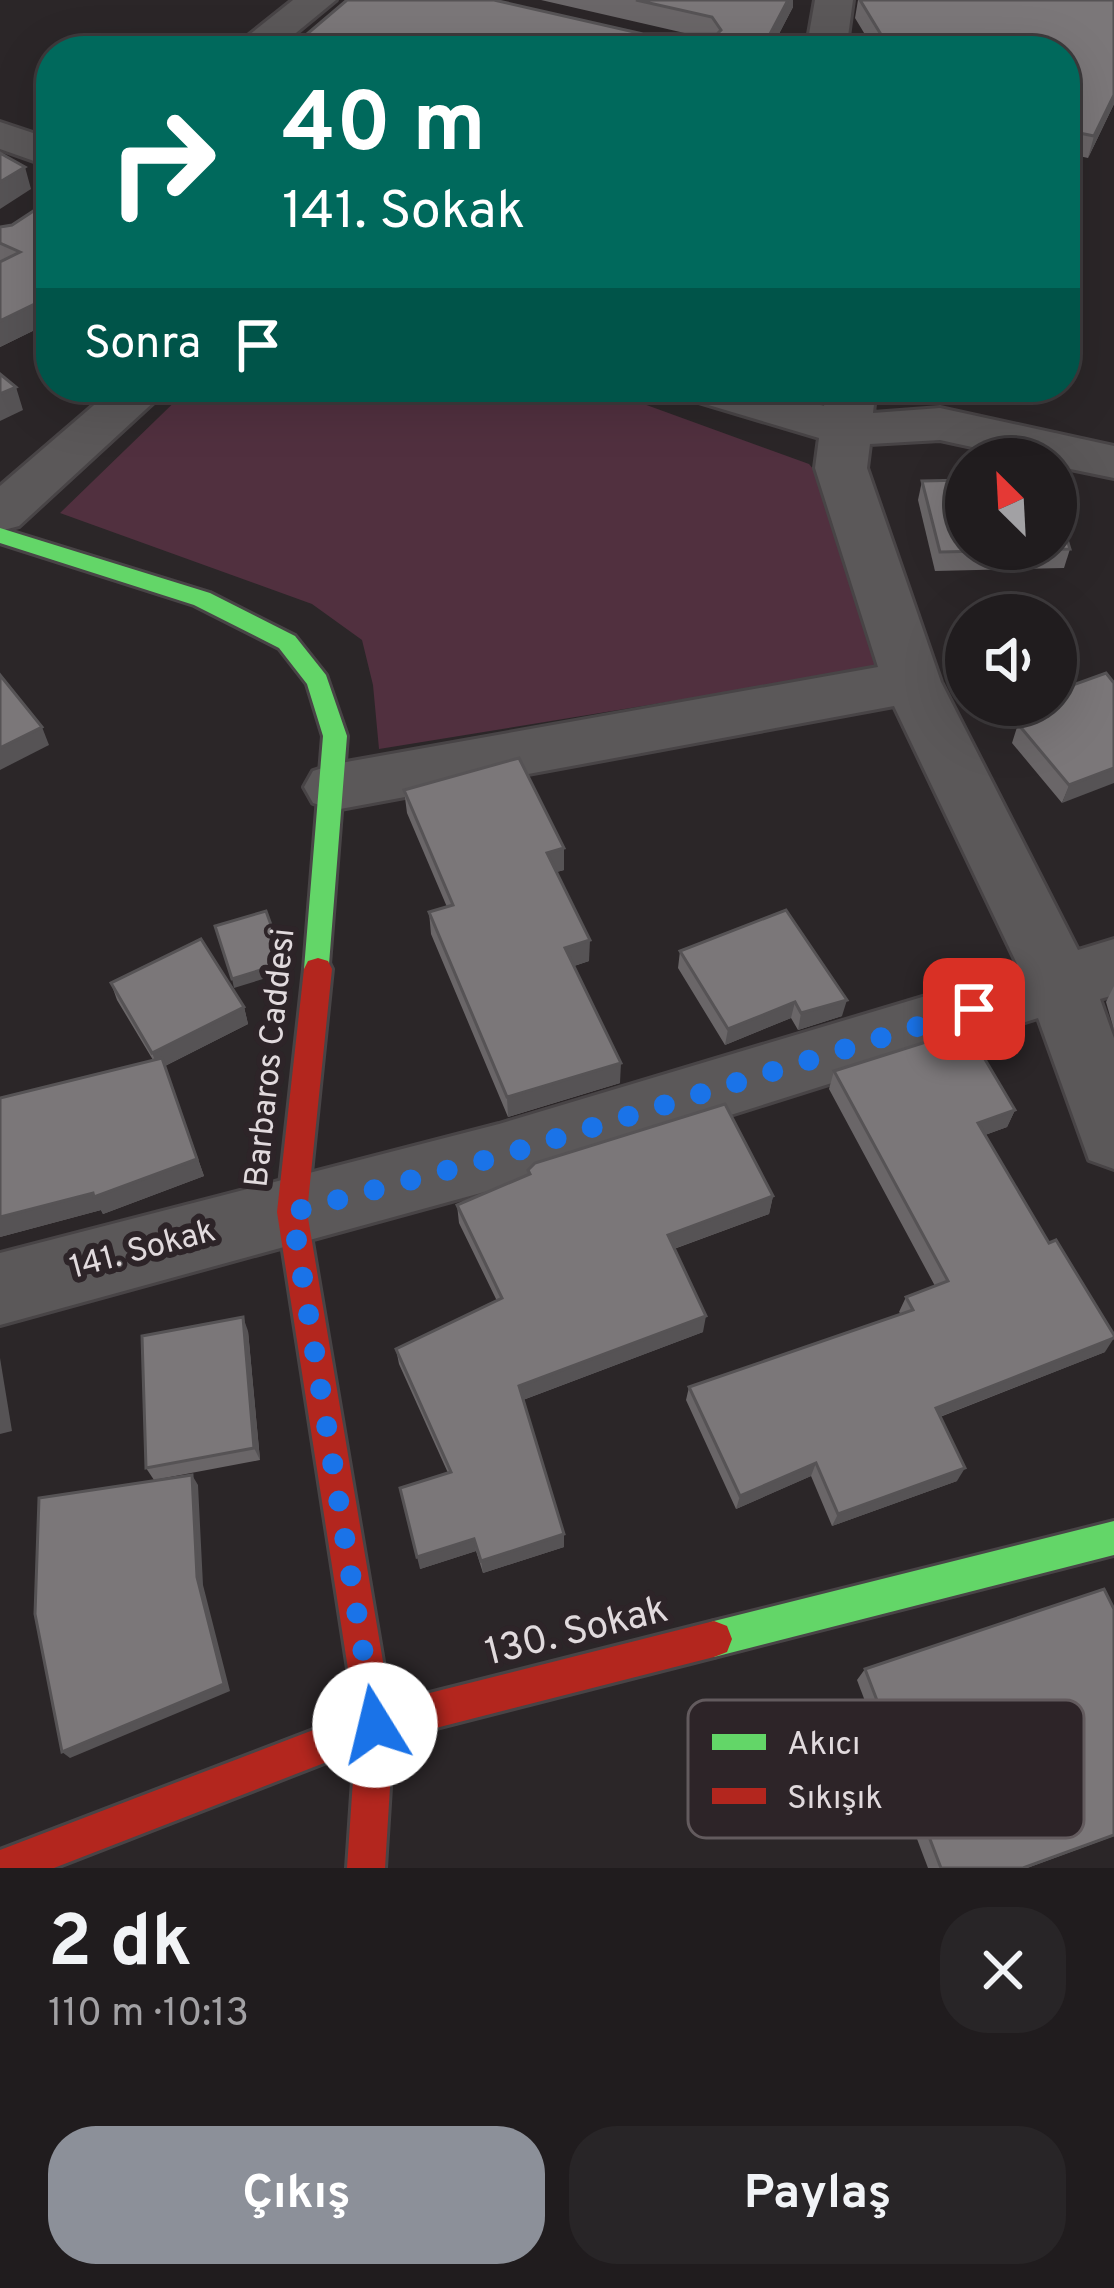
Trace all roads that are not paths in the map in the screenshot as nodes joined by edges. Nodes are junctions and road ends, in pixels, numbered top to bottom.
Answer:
1 (316, 0) edge
2 (834, 0) edge
3 (269, 36) edge
4 (828, 36) edge
5 (0, 135) edge
6 (36, 148) edge
7 (128, 402) edge
8 (803, 402) edge
9 (850, 409) edge
10 (1114, 463) edge
11 (0, 514) edge
12 (0, 535) edge
13 (912, 682) junction
14 (335, 787) junction
15 (1087, 974) edge
16 (1114, 1137) edge
17 (292, 1212) junction
18 (0, 1289) edge
19 (1114, 1538) edge
20 (375, 1725) junction
21 (4, 1868) edge
22 (366, 1868) edge

1 - 3 street
2 - 4 street
5 - 6 street
7 - 11 street
8 - 9 street
9 - 10 street
9 - 13 street
12 - 14 street, Barbaros Caddesi
13 - 14 street
13 - 15 street
14 - 17 street, Barbaros Caddesi
15 - 16 street
15 - 17 street, 141. Sokak
17 - 18 street, 141. Sokak
17 - 20 street, Barbaros Caddesi
19 - 20 street, 130. Sokak
20 - 21 street, 130. Sokak
20 - 22 street, Barbaros Caddesi

